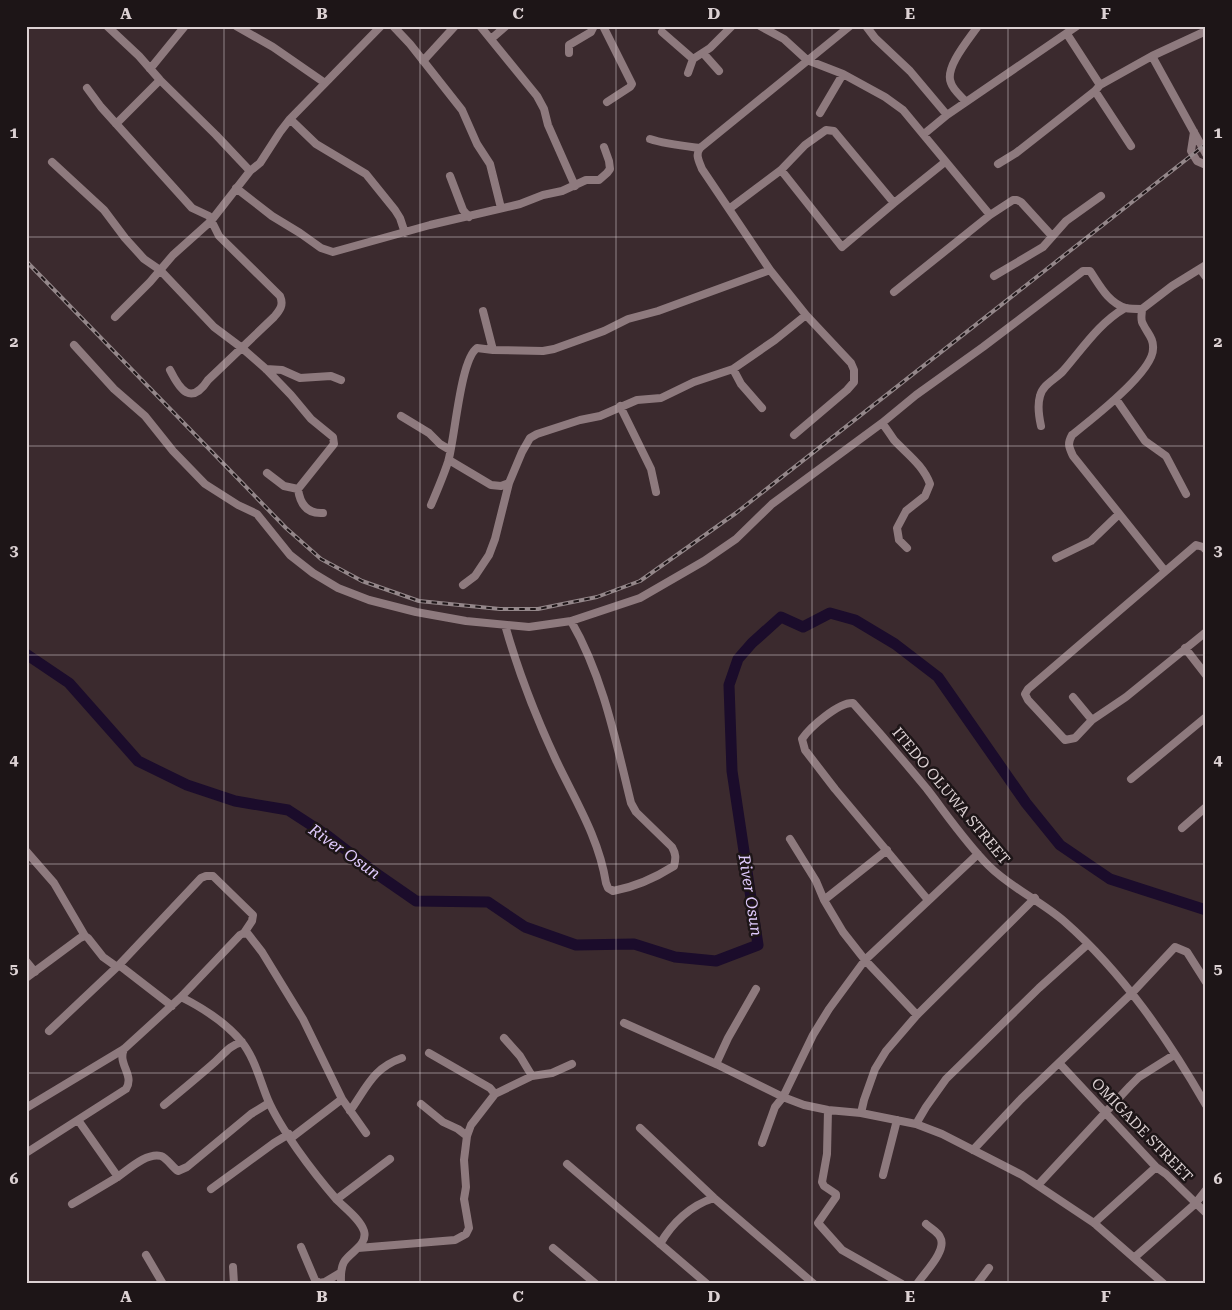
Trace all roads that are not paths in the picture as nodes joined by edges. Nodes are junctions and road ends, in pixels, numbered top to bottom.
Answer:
1 (107, 26) edge
2 (185, 26) edge
3 (236, 26) edge
4 (381, 26) edge
5 (392, 26) edge
6 (455, 26) edge
7 (480, 26) edge
8 (506, 26) edge
9 (594, 26) edge
10 (603, 26) edge
11 (732, 26) edge
12 (760, 26) edge
13 (866, 26) edge
14 (978, 26) edge
15 (1077, 26) edge
16 (846, 27) edge
17 (1206, 31) edge
18 (662, 32) dead end
19 (1066, 34) junction
20 (491, 40) junction
21 (569, 53) dead end
22 (703, 53) junction
23 (1152, 56) junction
24 (693, 59) junction
25 (807, 60) junction
26 (423, 61) junction
27 (150, 69) junction
28 (719, 71) dead end
29 (688, 73) dead end
30 (843, 74) junction
31 (160, 80) junction
32 (325, 83) junction
33 (87, 88) dead end
34 (1097, 88) junction
35 (607, 102) dead end
36 (966, 102) junction
37 (820, 113) dead end
38 (947, 115) junction
39 (290, 119) junction
40 (116, 124) junction
41 (1194, 132) junction
42 (924, 134) junction
43 (650, 139) dead end
44 (1131, 146) dead end
45 (604, 147) dead end
46 (700, 148) junction
47 (1206, 154) edge
48 (52, 162) dead end
49 (945, 162) junction
50 (998, 164) dead end
51 (1206, 165) edge
52 (781, 170) junction
53 (250, 171) junction
54 (450, 176) dead end
55 (575, 186) junction
56 (236, 188) junction
57 (1101, 196) dead end
58 (894, 204) junction
59 (501, 208) junction
60 (729, 209) junction
61 (990, 215) junction
62 (469, 217) junction
63 (211, 221) junction
64 (405, 233) junction
65 (1052, 236) junction
66 (1203, 267) edge
67 (160, 270) junction
68 (770, 270) junction
69 (994, 276) dead end
70 (1206, 277) edge
71 (894, 292) dead end
72 (1125, 308) junction
73 (1142, 309) junction
74 (483, 311) dead end
75 (806, 315) junction
76 (115, 317) dead end
77 (74, 346) dead end
78 (242, 348) junction
79 (493, 350) junction
80 (266, 369) junction
81 (733, 369) junction
82 (170, 370) dead end
83 (342, 380) dead end
84 (1116, 398) junction
85 (620, 406) junction
86 (762, 408) dead end
87 (402, 416) dead end
88 (882, 423) junction
89 (1041, 426) dead end
90 (794, 435) dead end
91 (450, 450) junction
92 (449, 460) junction
93 (267, 473) dead end
94 (509, 483) junction
95 (298, 489) junction
96 (656, 492) dead end
97 (1186, 494) dead end
98 (431, 505) dead end
99 (323, 513) dead end
100 (1119, 514) junction
101 (907, 548) dead end
102 (1206, 550) edge
103 (1056, 558) dead end
104 (1165, 571) junction
105 (463, 585) dead end
106 (571, 621) junction
107 (505, 625) junction
108 (1206, 632) edge
109 (1185, 648) junction
110 (1206, 675) edge
111 (1073, 697) dead end
112 (1206, 717) edge
113 (1092, 720) junction
114 (1131, 779) dead end
115 (1206, 807) edge
116 (1182, 828) dead end
117 (790, 839) dead end
118 (887, 850) junction
119 (26, 851) edge
120 (978, 854) junction
121 (1035, 898) junction
122 (824, 900) junction
123 (928, 900) junction
124 (244, 933) junction
125 (85, 936) junction
126 (1088, 944) junction
127 (865, 960) junction
128 (26, 961) edge
129 (118, 966) junction
130 (35, 972) junction
131 (26, 978) edge
132 (1206, 982) edge
133 (756, 989) dead end
134 (1132, 993) junction
135 (180, 997) junction
136 (172, 1006) junction
137 (917, 1014) junction
138 (624, 1023) dead end
139 (49, 1032) dead end
140 (504, 1038) dead end
141 (242, 1042) junction
142 (124, 1048) junction
143 (429, 1053) dead end
144 (1174, 1055) junction
145 (402, 1058) dead end
146 (572, 1064) dead end
147 (716, 1064) junction
148 (1060, 1064) junction
149 (532, 1076) junction
150 (495, 1094) junction
151 (783, 1097) junction
152 (342, 1098) junction
153 (269, 1103) junction
154 (421, 1104) dead end
155 (1206, 1105) edge
156 (164, 1106) dead end
157 (26, 1108) edge
158 (828, 1110) junction
159 (350, 1111) junction
160 (862, 1113) junction
161 (1106, 1113) junction
162 (78, 1120) junction
163 (897, 1120) junction
164 (916, 1124) junction
165 (640, 1128) dead end
166 (366, 1133) dead end
167 (290, 1136) junction
168 (466, 1136) junction
169 (762, 1143) dead end
170 (973, 1150) junction
171 (26, 1153) edge
172 (390, 1159) dead end
173 (566, 1164) dead end
174 (1156, 1167) junction
175 (883, 1175) dead end
176 (118, 1177) junction
177 (1038, 1185) junction
178 (211, 1189) dead end
179 (1206, 1190) edge
180 (714, 1198) junction
181 (337, 1199) junction
182 (72, 1204) dead end
183 (1195, 1204) junction
184 (1206, 1213) edge
185 (1094, 1223) junction
186 (926, 1224) dead end
187 (660, 1244) junction
188 (301, 1247) dead end
189 (358, 1248) junction
190 (553, 1248) dead end
191 (146, 1255) dead end
192 (1135, 1257) junction
193 (233, 1266) dead end
194 (989, 1268) dead end
195 (340, 1273) junction
196 (163, 1284) edge
197 (234, 1284) edge
198 (341, 1284) edge
199 (596, 1284) edge
200 (707, 1284) edge
201 (814, 1284) edge
202 (902, 1284) edge
203 (916, 1284) edge
204 (976, 1284) edge
205 (1164, 1284) edge

1 - 27 street
2 - 27 street
3 - 32 street
4 - 32 street
5 - 26 street
6 - 26 street
7 - 20 street
8 - 20 street
9 - 21 street
10 - 35 street
11 - 22 street
12 - 25 street
13 - 38 street
14 - 36 street
15 - 19 street
16 - 25 street
17 - 23 street
18 - 24 street
19 - 34 street
19 - 36 street
20 - 55 street
22 - 24 street
22 - 28 street
23 - 34 street
23 - 41 street
24 - 29 street
25 - 30 street
25 - 46 street
26 - 59 street
27 - 31 street
30 - 37 street
30 - 42 street
31 - 40 street
31 - 53 street
32 - 39 street
33 - 40 street
34 - 44 street
34 - 50 street
36 - 38 street
38 - 42 street
39 - 53 street
39 - 64 street
40 - 63 street
41 - 47 street
41 - 51 street
42 - 49 street
43 - 46 street
45 - 55 street
46 - 60 street
48 - 67 street
49 - 58 street
49 - 61 street
52 - 58 street
52 - 58 street
52 - 60 street
53 - 56 street
54 - 62 street
55 - 59 street
56 - 63 street
56 - 64 street
57 - 65 street
59 - 62 street
60 - 68 street
61 - 65 street
61 - 71 street
62 - 64 street
63 - 67 street
63 - 78 street
65 - 69 street
66 - 70 street
66 - 73 street
67 - 76 street
67 - 78 street
68 - 75 street
68 - 79 street
72 - 73 street
72 - 88 street
72 - 89 street
73 - 84 street
74 - 79 street
75 - 81 street
75 - 90 street
77 - 107 street
78 - 80 street
78 - 82 street
79 - 91 street
80 - 83 street
80 - 95 street
81 - 85 street
81 - 86 street
84 - 97 street
84 - 100 street
85 - 94 street
85 - 96 street
87 - 91 street
88 - 101 street
88 - 106 street
91 - 92 street
92 - 94 street
92 - 98 street
93 - 95 street
94 - 105 street
95 - 99 street
100 - 103 street
100 - 104 street
102 - 104 street
104 - 113 street
106 - 107 street
106 - 107 street
108 - 109 street
109 - 110 street
109 - 113 street
111 - 113 street
112 - 114 street
115 - 116 street
117 - 122 street
118 - 120 street, ITEDO OLUWA STREET
118 - 122 street
118 - 123 street
119 - 125 street
120 - 121 street, ITEDO OLUWA STREET
120 - 123 street
121 - 126 street, ITEDO OLUWA STREET
121 - 137 street
122 - 127 street
123 - 127 street
124 - 129 street
124 - 135 street
124 - 152 street
125 - 129 street
125 - 130 street
126 - 134 street, ITEDO OLUWA STREET
126 - 164 street
127 - 137 street
127 - 151 street
128 - 130 street
129 - 136 street
129 - 139 street
130 - 131 street
132 - 134 street
133 - 147 street
134 - 144 street, ITEDO OLUWA STREET
134 - 148 street
135 - 136 street
135 - 141 street
136 - 142 street
137 - 160 street
138 - 147 street
140 - 149 street
141 - 153 street
141 - 156 street
142 - 157 street
142 - 162 street
143 - 150 street
144 - 155 street, ITEDO OLUWA STREET
144 - 161 street
145 - 159 street
146 - 149 street
147 - 151 street
148 - 161 street, OMIGADE STREET
148 - 170 street
149 - 150 street
150 - 168 street
151 - 158 street
151 - 169 street
152 - 159 street
152 - 167 street
153 - 167 street
153 - 176 street
154 - 168 street
158 - 160 street
158 - 202 street
159 - 166 street
160 - 163 street
161 - 174 street, OMIGADE STREET
161 - 177 street
162 - 171 street
162 - 176 street
163 - 164 street
163 - 175 street
164 - 170 street
165 - 180 street
167 - 178 street
167 - 181 street
168 - 189 street
170 - 177 street
172 - 181 street
173 - 187 street
174 - 183 street, OMIGADE STREET
174 - 185 street
176 - 182 street
177 - 185 street
179 - 183 street
180 - 187 street
180 - 201 street
181 - 189 street
183 - 184 street, OMIGADE STREET
183 - 192 street
185 - 192 street
186 - 203 street
187 - 200 street
188 - 195 street
189 - 195 street
190 - 199 street
191 - 196 street
192 - 205 street
193 - 197 street
194 - 204 street
195 - 198 street

